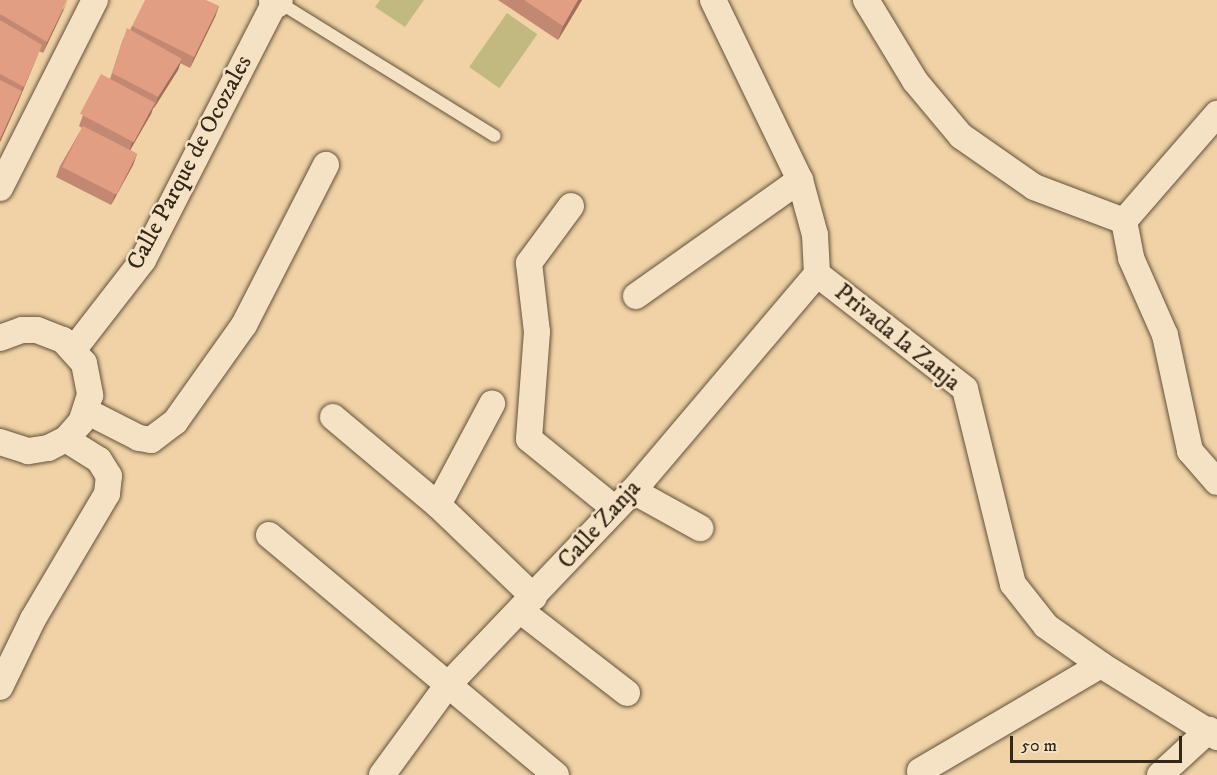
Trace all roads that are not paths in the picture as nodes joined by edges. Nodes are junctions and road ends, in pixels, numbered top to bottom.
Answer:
1 (95, 0) edge
2 (276, 0) edge
3 (713, 0) edge
4 (866, 0) edge
5 (1217, 114) edge
6 (495, 136) dead end
7 (326, 165) dead end
8 (800, 180) junction
9 (0, 188) edge
10 (571, 206) dead end
11 (1124, 221) junction
12 (817, 274) junction
13 (636, 296) dead end
14 (0, 338) edge
15 (74, 349) junction
16 (492, 404) dead end
17 (86, 411) junction
18 (333, 417) dead end
19 (66, 439) junction
20 (0, 442) edge
21 (1217, 482) edge
22 (633, 491) junction
23 (438, 505) junction
24 (615, 509) junction
25 (700, 528) dead end
26 (269, 535) dead end
27 (528, 604) junction
28 (1101, 665) junction
29 (447, 686) junction
30 (0, 687) edge
31 (627, 693) dead end
32 (1213, 733) edge
33 (920, 771) dead end
34 (382, 775) edge
35 (556, 775) edge
36 (1160, 775) edge

1 - 9 street
2 - 6 lane
2 - 15 street, Calle Parque de Ocozales
3 - 8 street, Privada la Zanja
4 - 11 street
5 - 11 street
7 - 17 street
8 - 12 street, Privada la Zanja
8 - 13 street
10 - 24 street
11 - 21 street
12 - 22 street, Calle Zanja
12 - 28 street, Privada la Zanja
14 - 15 street
15 - 17 street
16 - 23 street
17 - 19 street
18 - 23 street
19 - 20 street
19 - 30 street
22 - 24 street, Calle Zanja
22 - 25 street
23 - 27 street
24 - 27 street, Calle Zanja
26 - 29 street
27 - 29 street, Calle Zanja
27 - 31 street
28 - 32 street, Privada la Zanja
28 - 33 street
29 - 34 street, Calle Zanja
29 - 35 street
32 - 36 street

